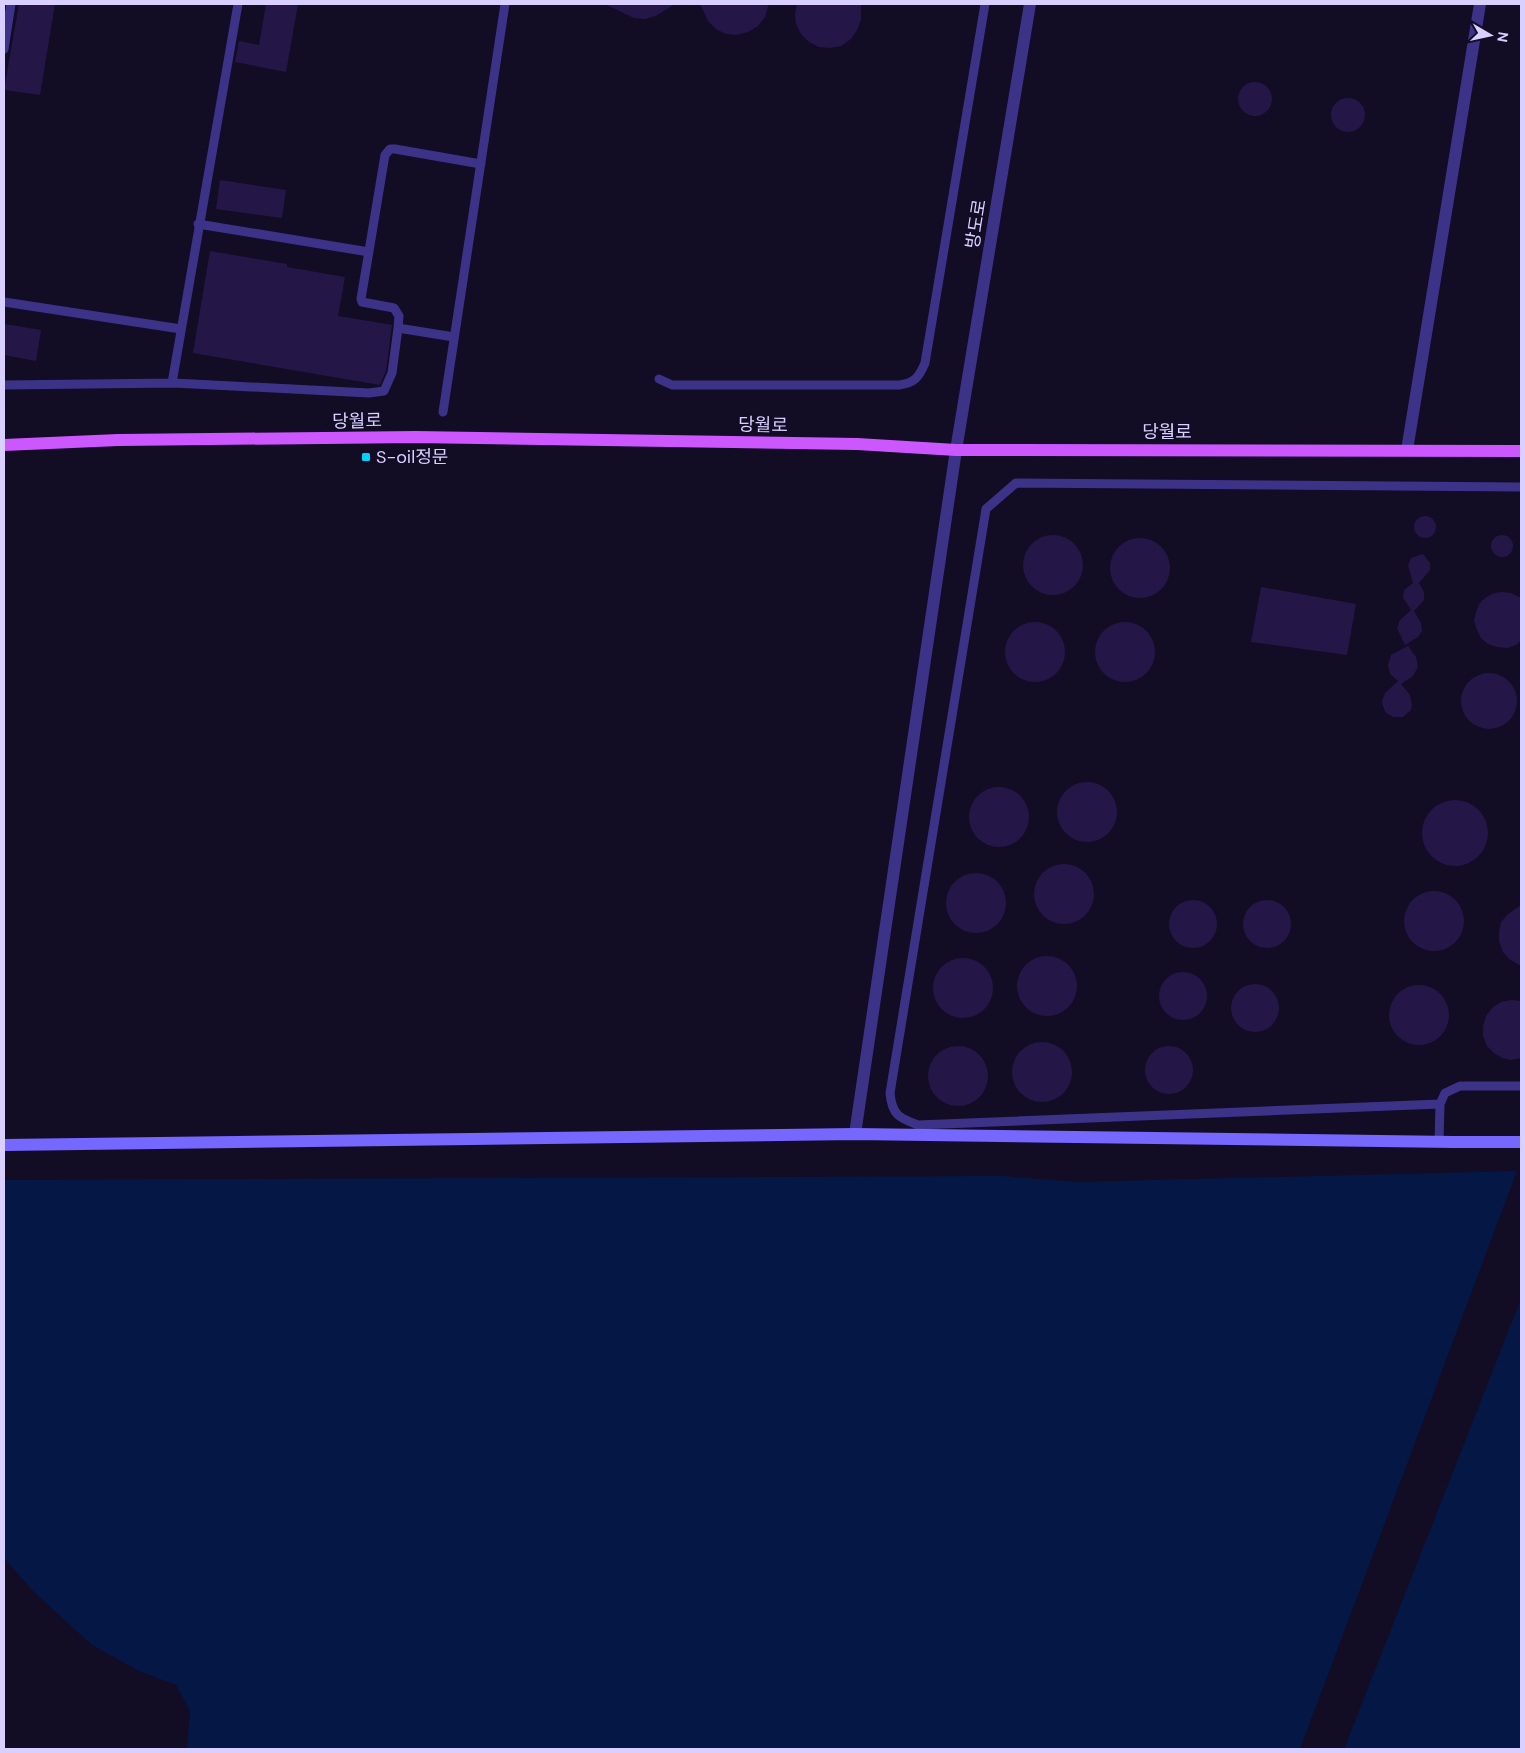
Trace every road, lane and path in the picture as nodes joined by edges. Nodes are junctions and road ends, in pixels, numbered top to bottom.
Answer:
1 (11, 4) edge
2 (238, 4) edge
3 (505, 4) edge
4 (985, 4) edge
5 (1030, 4) edge
6 (1480, 4) edge
7 (4, 49) edge
8 (481, 164) junction
9 (198, 224) junction
10 (369, 252) junction
11 (4, 302) edge
12 (398, 328) junction
13 (180, 330) junction
14 (454, 337) junction
15 (659, 379) dead end
16 (172, 383) junction
17 (4, 385) edge
18 (443, 412) dead end
19 (4, 445) edge
20 (956, 450) junction
21 (1407, 450) junction
22 (1521, 451) edge
23 (1521, 487) edge
24 (1521, 1086) edge
25 (1440, 1104) junction
26 (855, 1134) junction
27 (1439, 1142) junction
28 (1521, 1142) edge
29 (4, 1145) edge

1 - 7 lane
2 - 9 lane
3 - 8 lane
4 - 15 lane
5 - 20 street, 방도로
6 - 21 street
8 - 10 lane
8 - 14 lane
9 - 10 lane
9 - 13 lane
10 - 12 lane
11 - 13 lane
12 - 14 lane
12 - 16 lane
13 - 16 lane
14 - 18 lane
16 - 17 lane
19 - 20 main road, 당월로
20 - 21 main road, 당월로
20 - 26 street, 방도로
21 - 22 main road, 당월로
23 - 25 lane
24 - 25 lane
25 - 27 lane
26 - 27 main road
26 - 29 main road
27 - 28 main road

